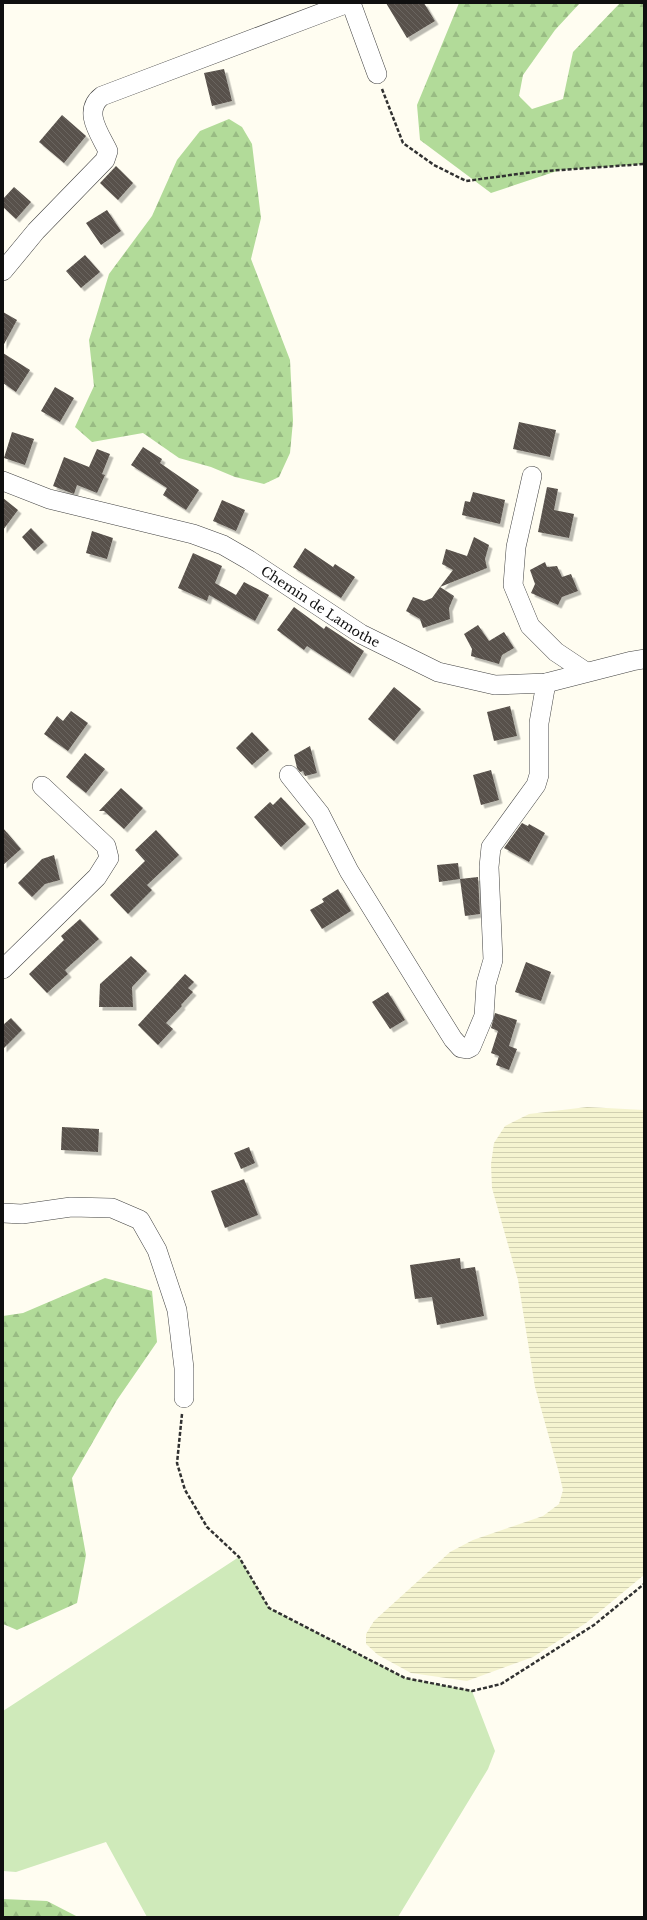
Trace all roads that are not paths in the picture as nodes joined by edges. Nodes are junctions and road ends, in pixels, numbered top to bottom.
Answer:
1 (348, 3) edge
2 (351, 3) edge
3 (377, 74) road end
4 (3, 271) edge
5 (532, 476) dead end
6 (3, 482) edge
7 (644, 659) edge
8 (586, 672) junction
9 (546, 683) junction
10 (289, 775) dead end
11 (42, 786) dead end
12 (3, 969) edge
13 (3, 1213) edge
14 (184, 1398) road end

1 - 4 street
2 - 3 street
5 - 8 street
6 - 9 street, Chemin de Lamothe
7 - 8 street, Chemin de Lamothe
8 - 9 street, Chemin de Lamothe
9 - 10 street
11 - 12 street
13 - 14 street

